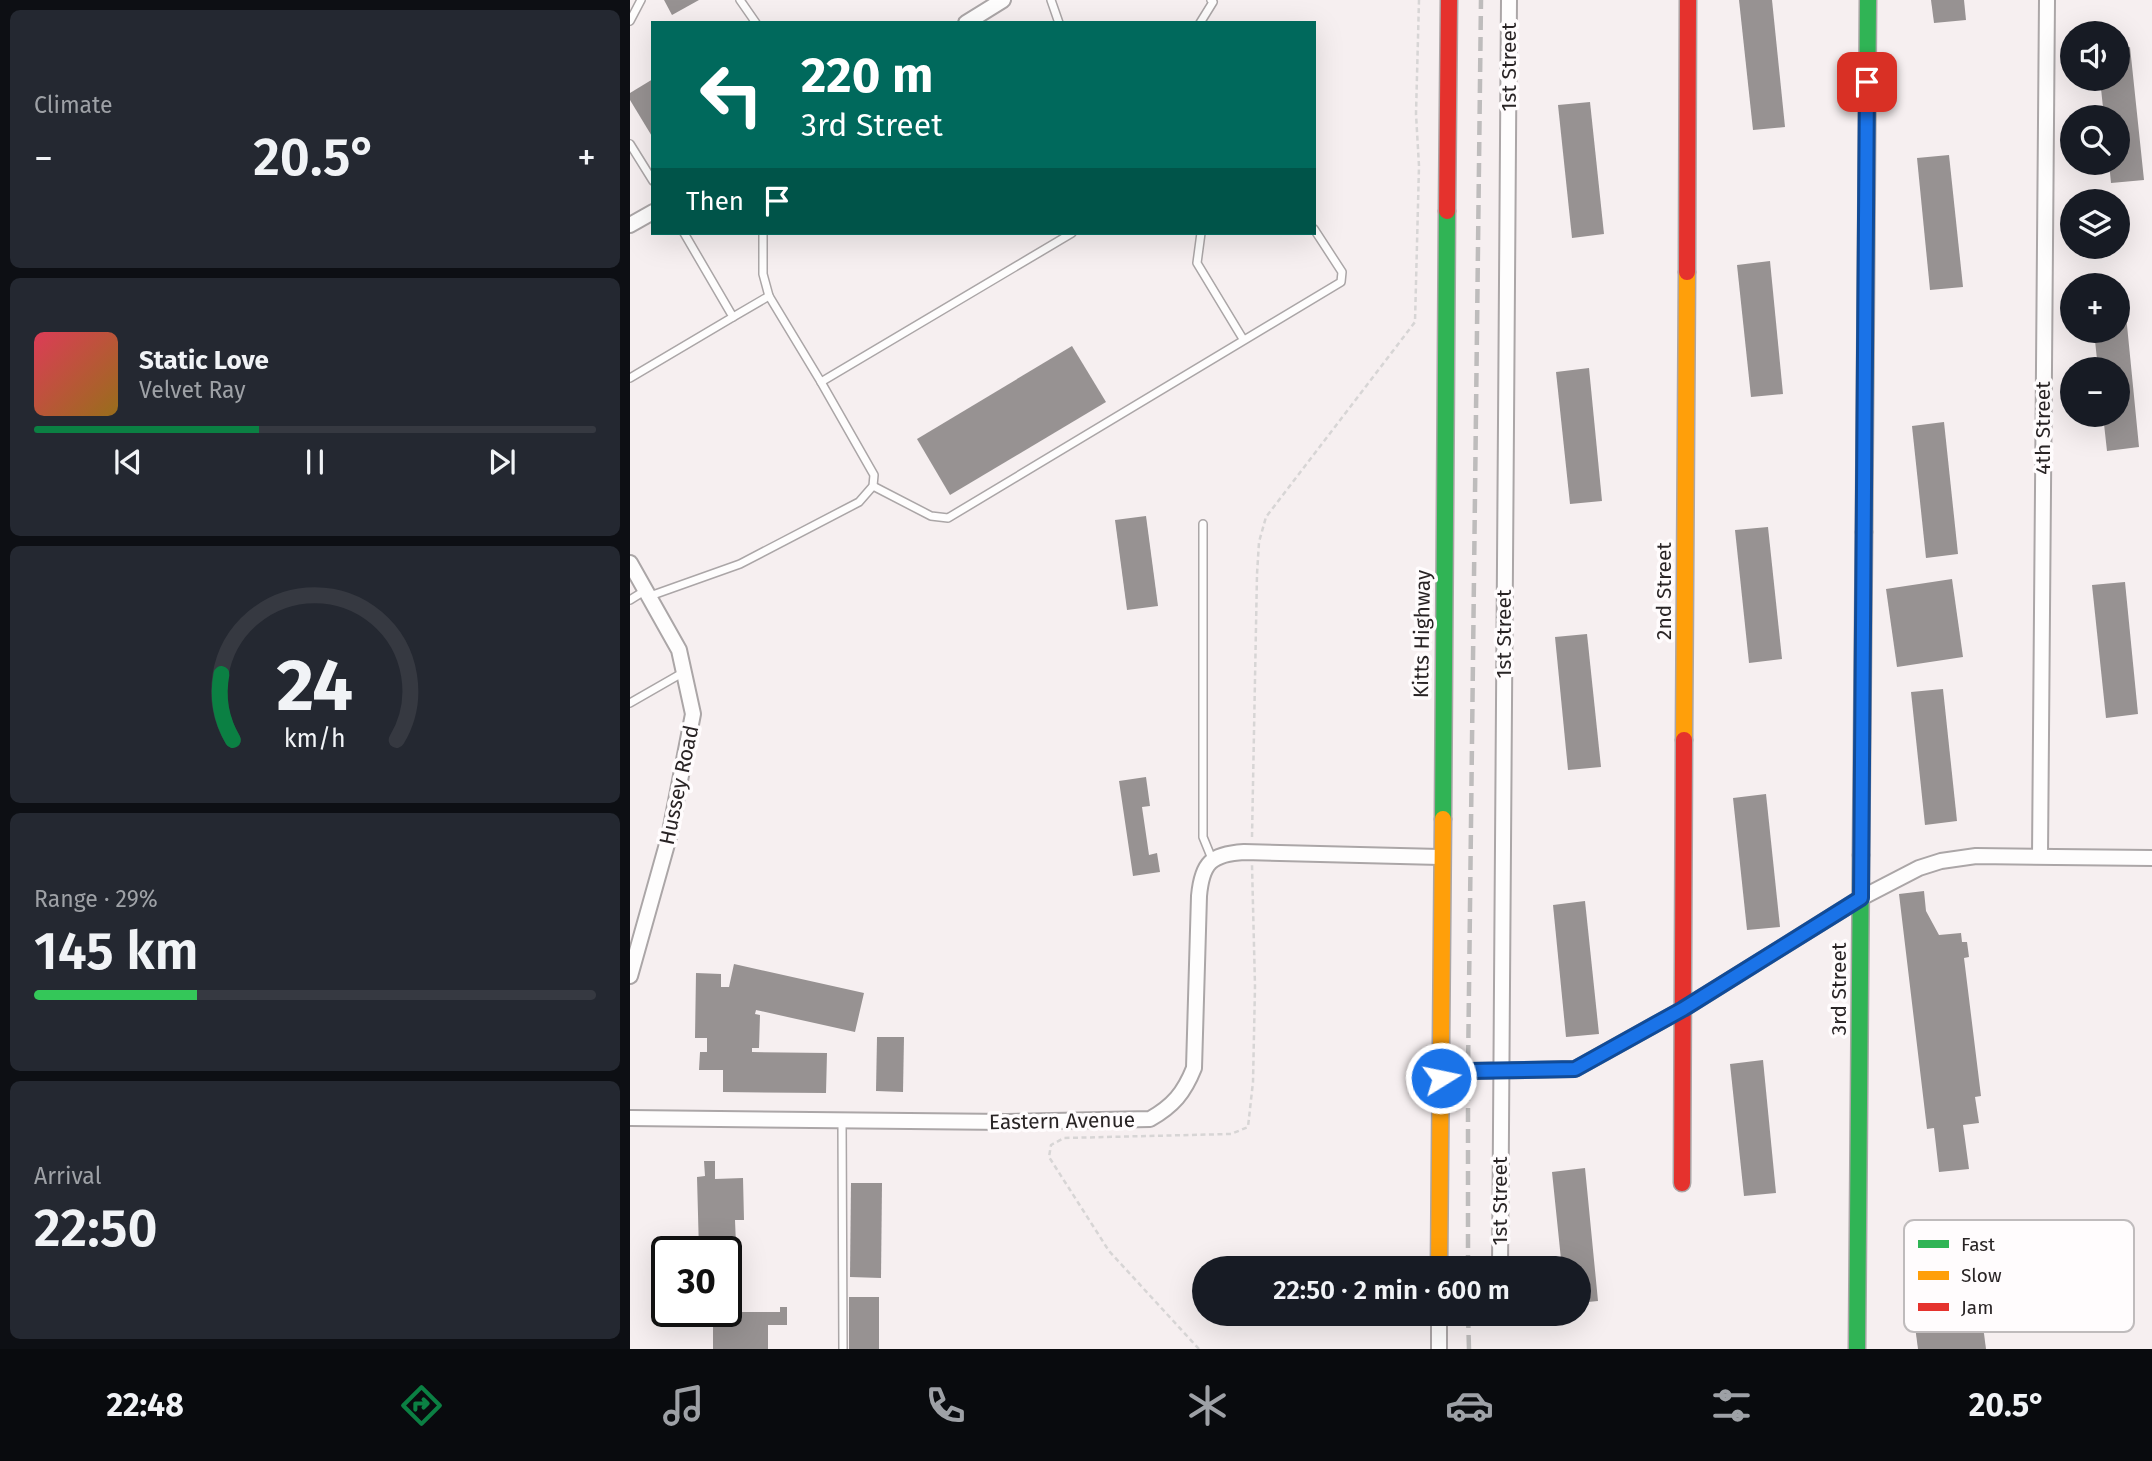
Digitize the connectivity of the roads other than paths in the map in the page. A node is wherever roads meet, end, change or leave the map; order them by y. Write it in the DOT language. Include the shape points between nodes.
graph roads {
  1 [pos="641,0"];
  2 [pos="740,0"];
  3 [pos="1003,0"];
  4 [pos="1051,0"];
  5 [pos="1212,0"];
  6 [pos="1449,0"];
  7 [pos="1509,0"];
  8 [pos="1688,0"];
  9 [pos="1868,0"];
  10 [pos="2047,0"];
  11 [pos="630,21"];
  12 [pos="755,21"];
  13 [pos="969,21"];
  14 [pos="1058,21"];
  15 [pos="1201,21"];
  16 [pos="630,144"];
  17 [pos="651,178"];
  18 [pos="651,213"];
  19 [pos="630,225"];
  20 [pos="1316,232"];
  21 [pos="685,235"];
  22 [pos="763,235"];
  23 [pos="1069,235"];
  24 [pos="1201,235"];
  25 [pos="769,296"];
  26 [pos="733,317"];
  27 [pos="1243,339"];
  28 [pos="630,378"];
  29 [pos="821,382"];
  30 [pos="873,486"];
  31 [pos="1203,524"];
  32 [pos="630,563"];
  33 [pos="648,593"];
  34 [pos="630,600"];
  35 [pos="685,671"];
  36 [pos="630,703"];
  37 [pos="2040,856"];
  38 [pos="1440,857"];
  39 [pos="2152,858"];
  40 [pos="1212,859"];
  41 [pos="1861,898"];
  42 [pos="630,976"];
  43 [pos="1683,1009"];
  44 [pos="1500,1073"];
  45 [pos="1441,1078"];
  46 [pos="630,1118"];
  47 [pos="842,1121"];
  48 [pos="1682,1183"];
  49 [pos="1440,1256"];
  50 [pos="1500,1256"];
  51 [pos="1439,1326"];
  52 [pos="843,1349"];
  53 [pos="1439,1349"];
  54 [pos="1857,1349"];
  1 -- 11 [label="lane"];
  2 -- 12 [label="lane"];
  3 -- 13 [label="street"];
  4 -- 14 [label="lane"];
  5 -- 15 [label="lane"];
  6 -- 38 [label="street, Kitts Highway"];
  7 -- 44 [label="street, 1st Street"];
  8 -- 43 [label="street, 2nd Street"];
  9 -- 41 [label="street, 3rd Street"];
  10 -- 37 [label="street, 4th Street"];
  16 -- 17 [label="lane"];
  18 -- 19 [label="street"];
  20 -- 27 [label="lane" via="1342,272 1341,282"];
  21 -- 26 [label="lane"];
  22 -- 25 [label="lane" via="763,274"];
  23 -- 29 [label="lane"];
  24 -- 27 [label="lane" via="1197,262"];
  25 -- 26 [label="lane"];
  25 -- 29 [label="lane"];
  26 -- 28 [label="lane"];
  27 -- 30 [label="lane" via="948,518 931,516"];
  29 -- 30 [label="lane" via="870,466"];
  30 -- 33 [label="lane" via="859,502 795,538 704,579"];
  31 -- 40 [label="lane" via="1203,837"];
  32 -- 33 [label="street, Hussey Road"];
  33 -- 34 [label="lane"];
  33 -- 35 [label="street, Hussey Road" via="679,650"];
  35 -- 36 [label="lane"];
  35 -- 42 [label="street, Hussey Road" via="694,714 692,733"];
  37 -- 39 [label="street"];
  37 -- 41 [label="street" via="1976,856 1941,862 1919,868"];
  38 -- 40 [label="street" via="1251,852"];
  38 -- 45 [label="street, Kitts Highway"];
  40 -- 47 [label="street, Eastern Avenue" via="1201,873 1199,896 1194,1068 1184,1092 1168,1109 1150,1119 1125,1122"];
  41 -- 43 [label="street"];
  41 -- 54 [label="street, 3rd Street"];
  43 -- 44 [label="street" via="1575,1069"];
  43 -- 48 [label="street, 2nd Street"];
  44 -- 45 [label="street" via="1468,1071"];
  44 -- 50 [label="street, 1st Street"];
  45 -- 49 [label="street, Kitts Highway"];
  46 -- 47 [label="street, Eastern Avenue"];
  47 -- 52 [label="lane"];
  51 -- 53 [label="street"];
}
